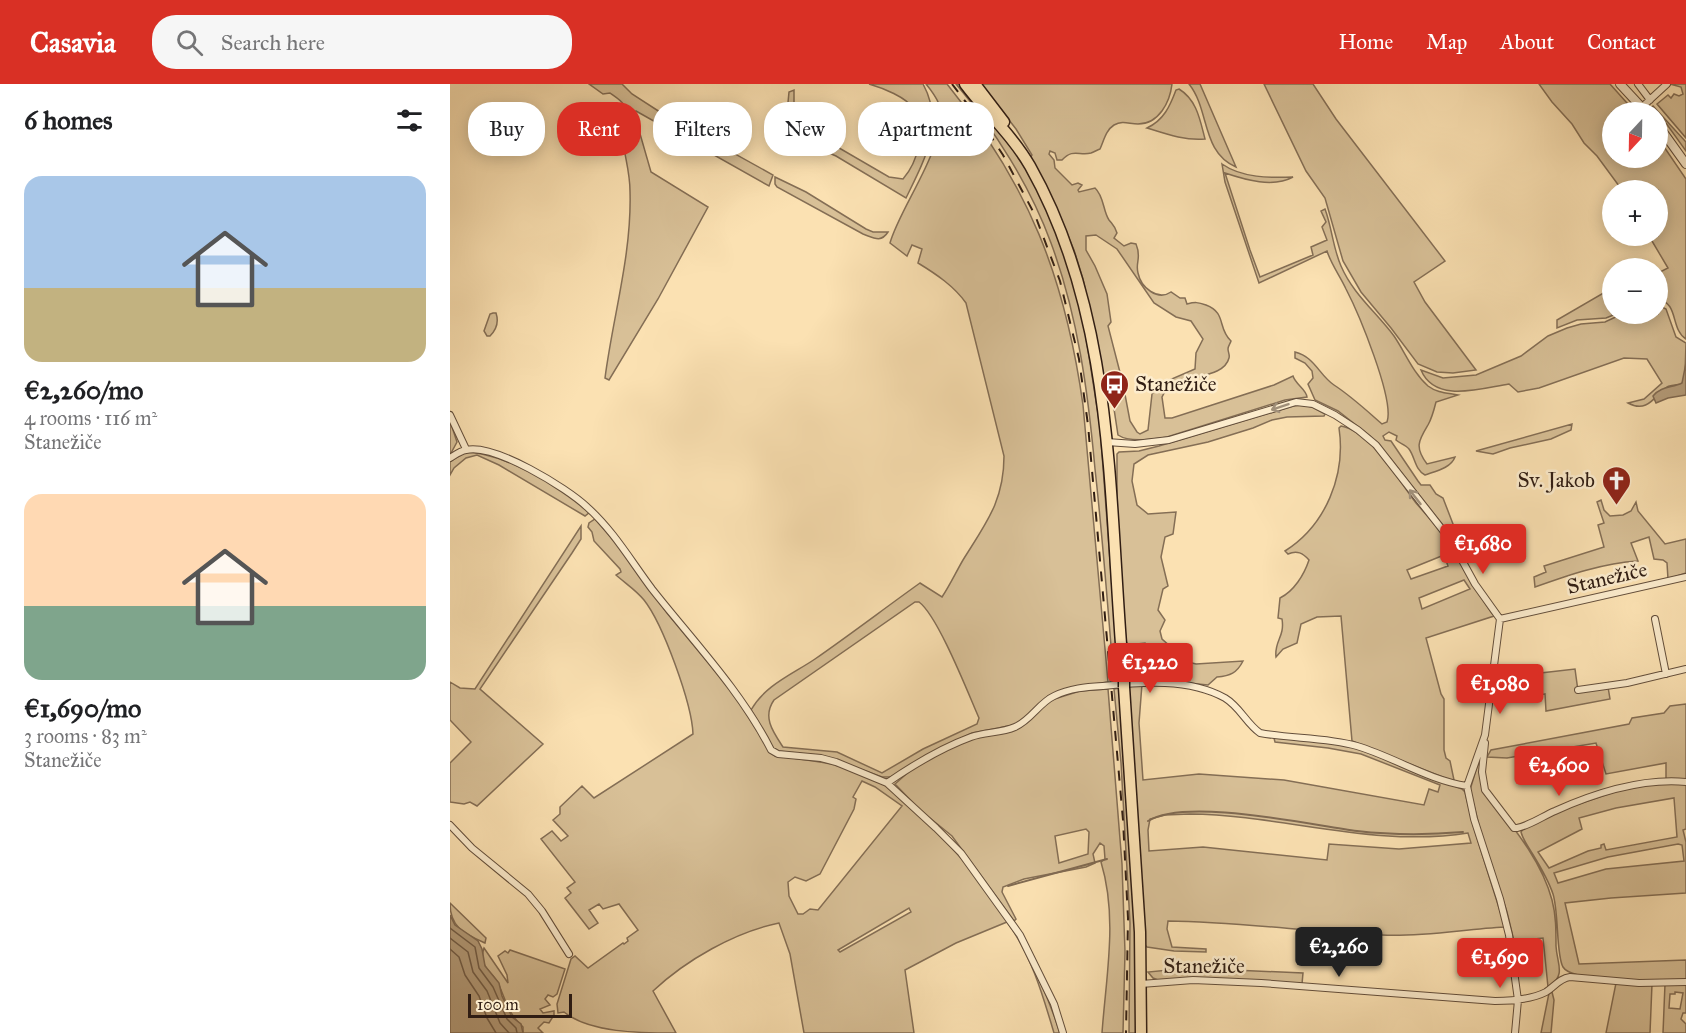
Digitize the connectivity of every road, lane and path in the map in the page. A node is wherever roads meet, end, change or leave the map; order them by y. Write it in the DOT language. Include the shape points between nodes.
graph roads {
  1 [pos="965,84"];
  2 [pos="975,84"];
  3 [pos="1620,84"];
  4 [pos="1638,84"];
  5 [pos="1667,84"];
  6 [pos="1650,100"];
  7 [pos="1637,102"];
  8 [pos="1011,136"];
  9 [pos="1668,139"];
  10 [pos="1686,164"];
  11 [pos="450,415"];
  12 [pos="1107,442"];
  13 [pos="466,449"];
  14 [pos="450,458"];
  15 [pos="1686,577"];
  16 [pos="1500,619"];
  17 [pos="1655,619"];
  18 [pos="1686,669"];
  19 [pos="1666,674"];
  20 [pos="1578,690"];
  21 [pos="1485,735"];
  22 [pos="1686,782"];
  23 [pos="887,783"];
  24 [pos="1467,786"];
  25 [pos="450,825"];
  26 [pos="569,954"];
  27 [pos="1686,982"];
  28 [pos="1141,984"];
  29 [pos="1518,1000"];
  30 [pos="1063,1033"];
  31 [pos="1141,1033"];
  32 [pos="1515,1033"];
  1 -- 8 [label="main road"];
  2 -- 8 [label="main road"];
  3 -- 7 [label="street"];
  4 -- 6 [label="street"];
  5 -- 6 [label="street"];
  8 -- 12 [label="main road" via="1045,195 1075,269"];
  9 -- 10 [label="street"];
  11 -- 13 [label="street"];
  16 -- 12 [label="street, one-way" via="1452,542 1376,446 1358,430 1313,404 1296,402 1169,440"];
  12 -- 28 [label="main road"];
  13 -- 14 [label="street"];
  13 -- 23 [label="street" via="486,452 533,471 590,508 727,682 771,750 836,762"];
  15 -- 16 [label="street, Stanežiče"];
  16 -- 21 [label="street"];
  17 -- 19 [label="street"];
  18 -- 19 [label="street"];
  19 -- 20 [label="street"];
  21 -- 22 [label="street" via="1482,782 1514,828 1611,791 1659,781"];
  21 -- 24 [label="street"];
  23 -- 24 [label="street" via="948,747 1017,726 1053,696 1079,688 1148,682 1181,685 1223,697 1260,733 1339,741 1376,752 1448,783"];
  23 -- 30 [label="street" via="961,853 1011,921 1047,988"];
  24 -- 29 [label="street" via="1509,935"];
  25 -- 26 [label="street" via="528,894"];
  27 -- 29 [label="street" via="1564,978 1548,991"];
  28 -- 29 [label="street, Stanežiče" via="1238,981 1483,1001"];
  28 -- 31 [label="main road"];
  29 -- 32 [label="street"];
}
